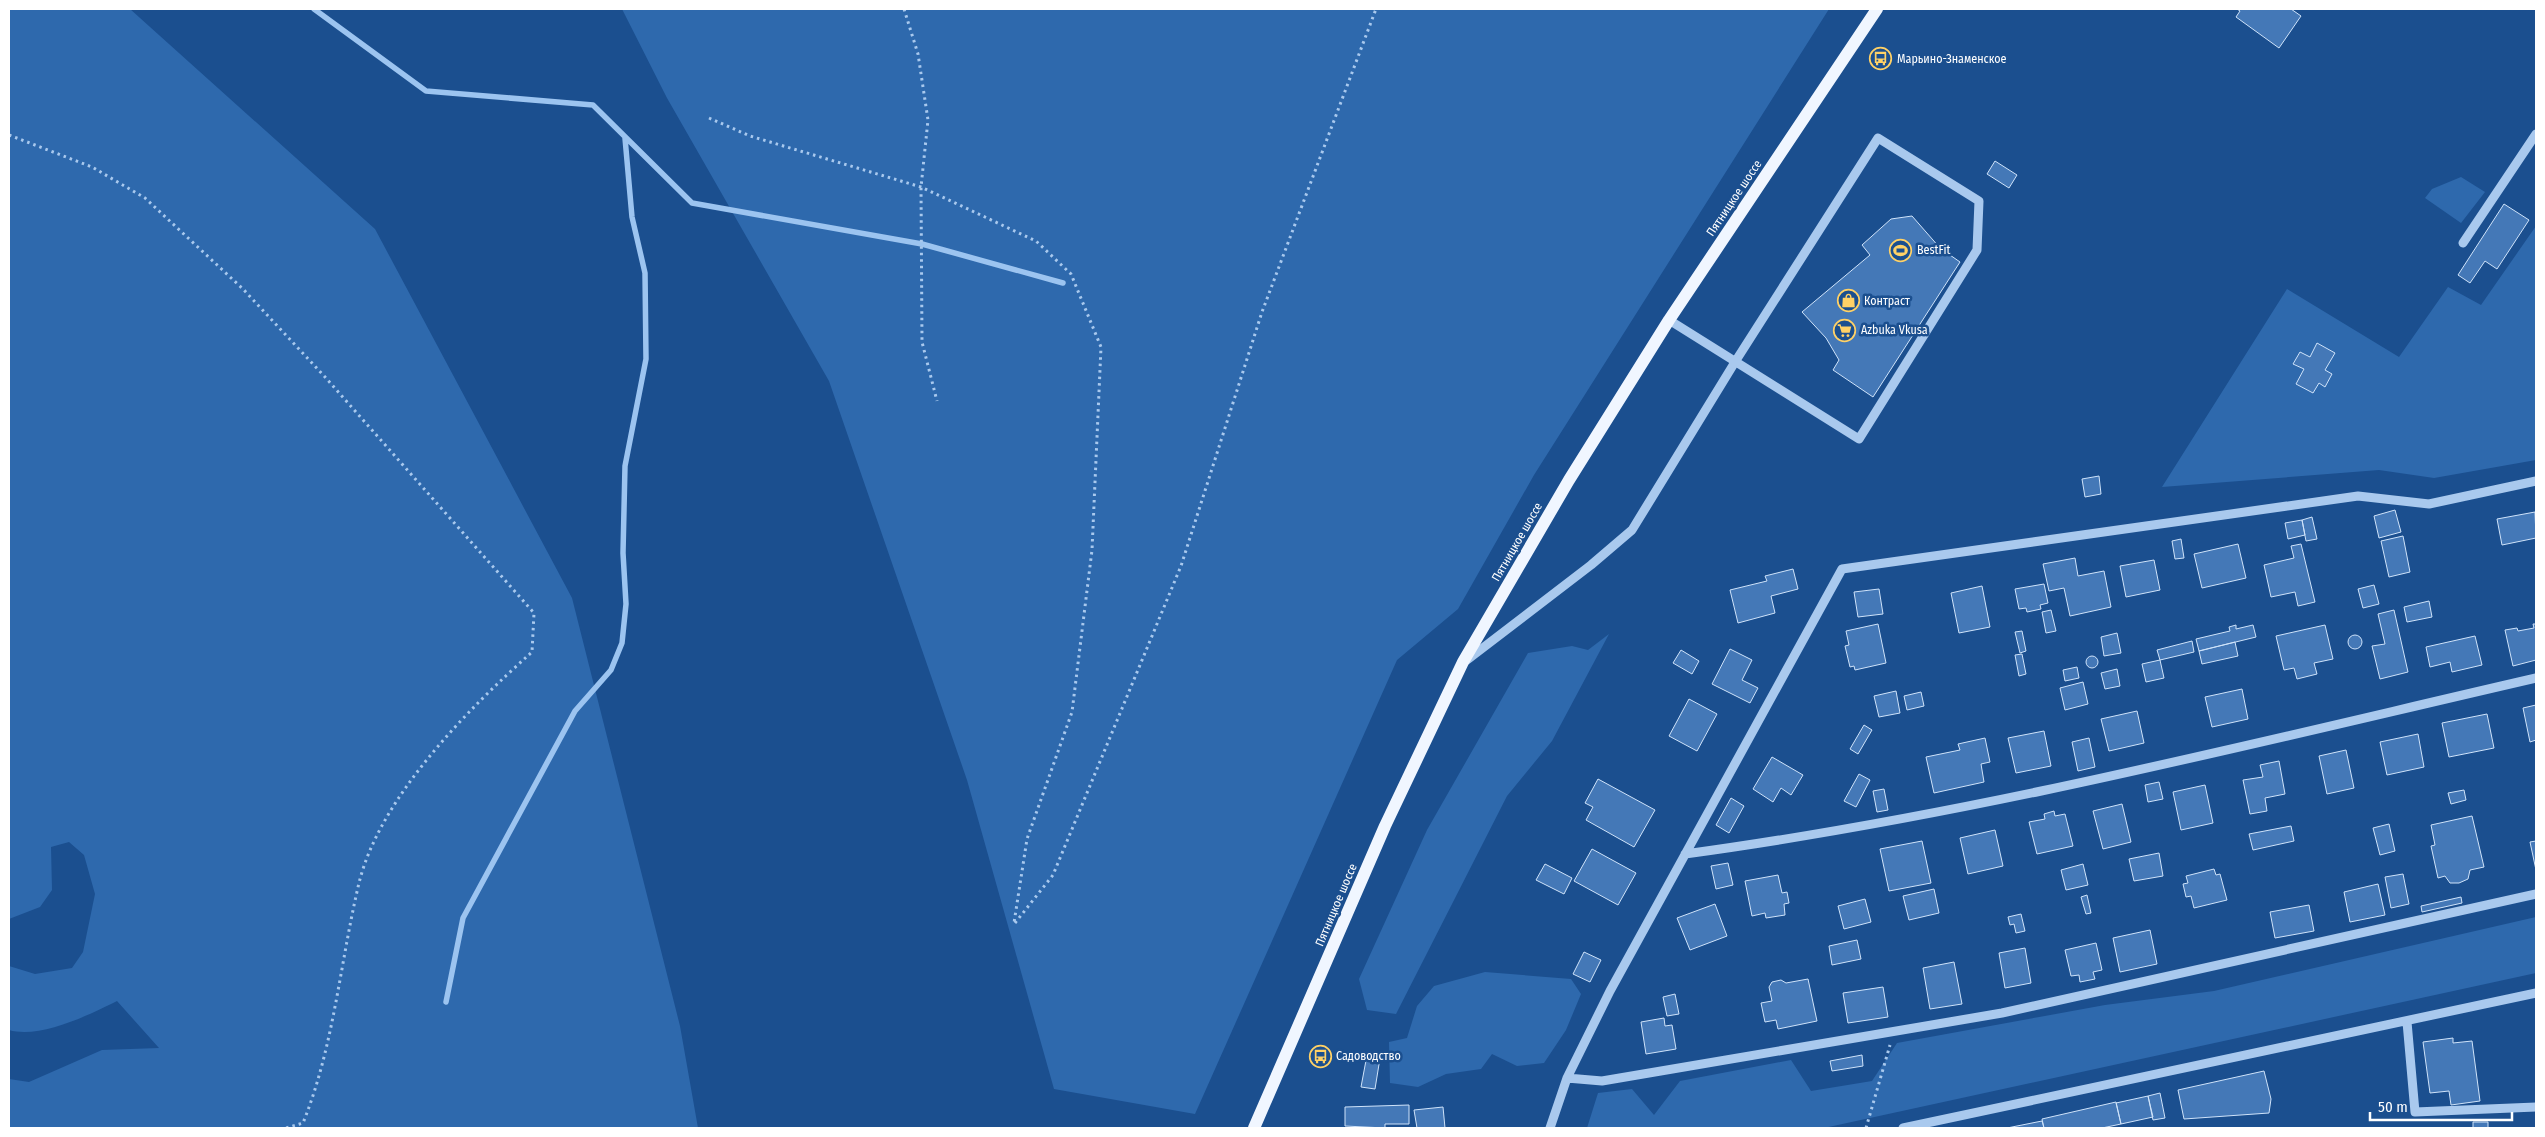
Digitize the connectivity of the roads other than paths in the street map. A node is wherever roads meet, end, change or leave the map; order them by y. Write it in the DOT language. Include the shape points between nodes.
graph roads {
  1 [pos="1877,9"];
  2 [pos="2536,134"];
  3 [pos="2462,243"];
  4 [pos="1669,320"];
  5 [pos="1735,362"];
  6 [pos="2536,481"];
  7 [pos="1464,662"];
  8 [pos="2536,678"];
  9 [pos="1685,854"];
  10 [pos="2536,894"];
  11 [pos="2536,994"];
  12 [pos="2407,1022"];
  13 [pos="1567,1078"];
  14 [pos="2536,1107"];
  15 [pos="1254,1128"];
  16 [pos="1550,1128"];
  17 [pos="1903,1128"];
  1 -- 4 [label="main road, Пятницкое шоссе"];
  2 -- 3 [label="street"];
  4 -- 5 [label="street"];
  4 -- 7 [label="main road, Пятницкое шоссе" via="1568,480"];
  5 -- 5 [label="street" via="1859,439 1977,250 1979,201 1878,138"];
  5 -- 7 [label="street" via="1632,530"];
  6 -- 9 [label="street" via="2429,504 2358,496 1842,569"];
  7 -- 15 [label="main road, Пятницкое шоссе" via="1385,826"];
  8 -- 9 [label="street" via="1904,820"];
  9 -- 13 [label="street" via="1610,991"];
  10 -- 13 [label="street" via="2002,1013 1893,1034 1602,1081"];
  11 -- 12 [label="street"];
  12 -- 14 [label="street" via="2415,1112"];
  12 -- 17 [label="street"];
  13 -- 16 [label="street"];
}
